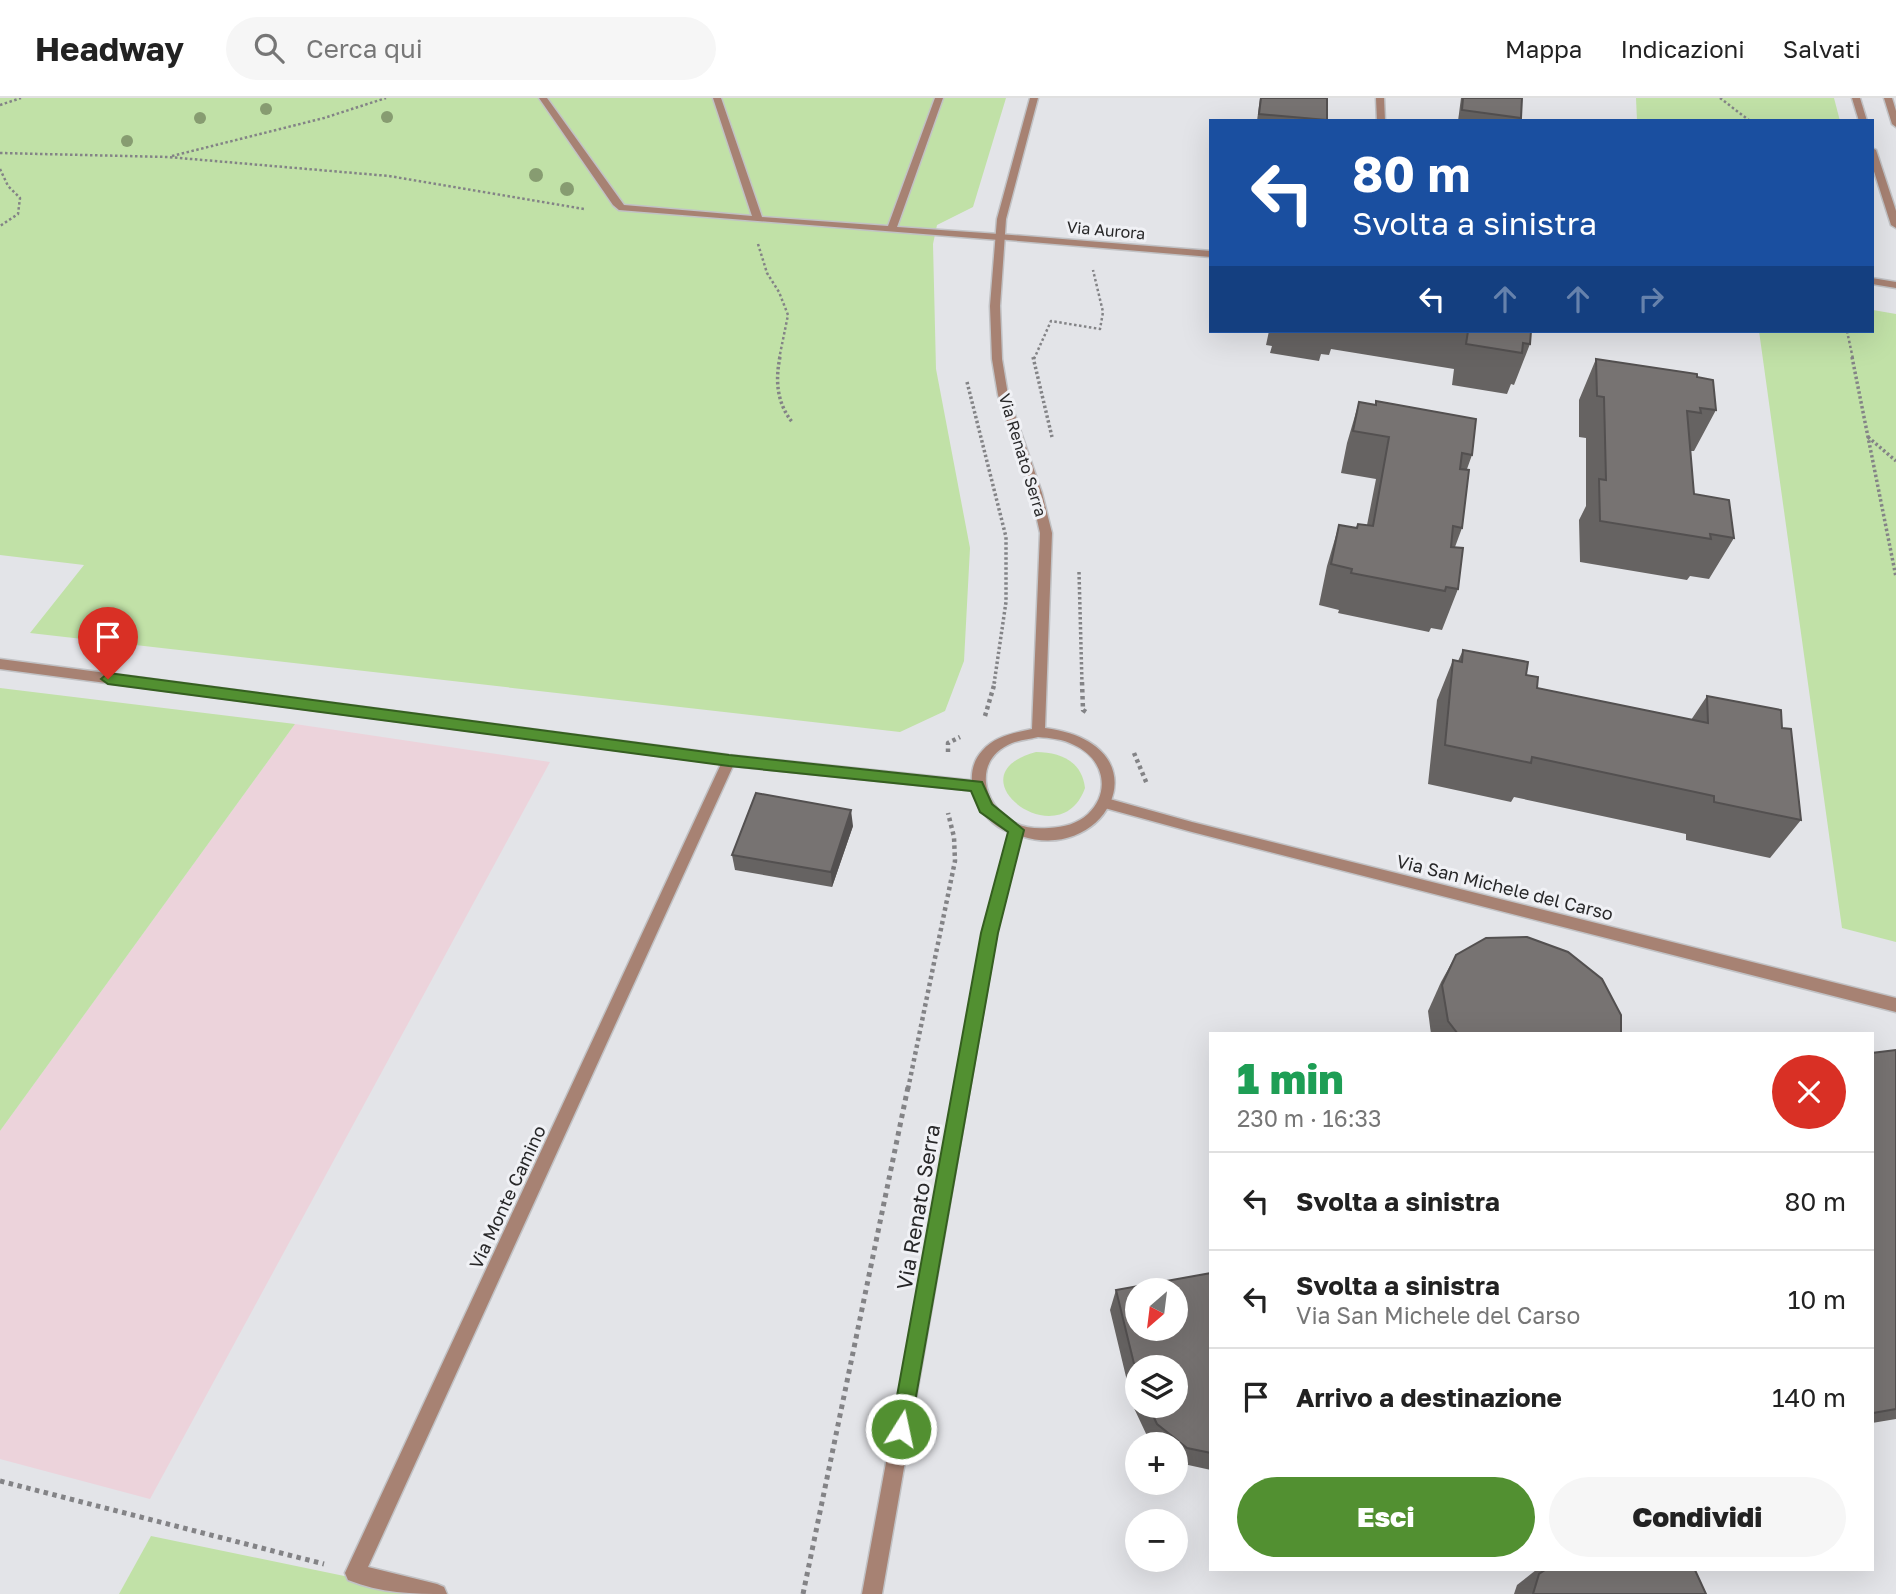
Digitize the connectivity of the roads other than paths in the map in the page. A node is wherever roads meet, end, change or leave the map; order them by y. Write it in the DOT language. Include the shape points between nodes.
graph roads {
  1 [pos="543,98"];
  2 [pos="717,98"];
  3 [pos="939,98"];
  4 [pos="1034,98"];
  5 [pos="1380,98"];
  6 [pos="1856,98"];
  7 [pos="1888,98"];
  8 [pos="1381,119"];
  9 [pos="1862,119"];
  10 [pos="1896,124"];
  11 [pos="1874,156"];
  12 [pos="758,219"];
  13 [pos="1896,225"];
  14 [pos="892,229"];
  15 [pos="999,237"];
  16 [pos="1209,254"];
  17 [pos="1874,281"];
  18 [pos="1896,285"];
  19 [pos="0,664"];
  20 [pos="1038,732"];
  21 [pos="729,761"];
  22 [pos="977,786"];
  23 [pos="1106,803"];
  24 [pos="1016,830"];
  25 [pos="1896,1005"];
  26 [pos="437,1594"];
  27 [pos="872,1594"];
  1 -- 12 [label="street, Via Aurora" via="622,208"];
  2 -- 12 [label="street"];
  3 -- 14 [label="street"];
  4 -- 15 [label="street, Via Renato Serra"];
  5 -- 8 [label="street"];
  6 -- 9 [label="street"];
  7 -- 10 [label="street"];
  11 -- 13 [label="street"];
  12 -- 14 [label="street, Via Aurora"];
  14 -- 15 [label="street, Via Aurora"];
  15 -- 16 [label="street, Via Aurora"];
  15 -- 20 [label="street, Via Renato Serra" via="999,376 1046,533"];
  17 -- 18 [label="street"];
  19 -- 21 [label="street"];
  20 -- 22 [label="street" via="995,746 980,765"];
  20 -- 23 [label="street" via="1078,741 1096,754 1110,786"];
  21 -- 22 [label="street"];
  21 -- 26 [label="street, Via Monte Camino" via="355,1573"];
  22 -- 24 [label="street" via="986,807"];
  23 -- 24 [label="street" via="1074,830 1045,835"];
  23 -- 25 [label="street, Via San Michele del Carso"];
  24 -- 27 [label="street, Via Renato Serra" via="990,933"];
}
